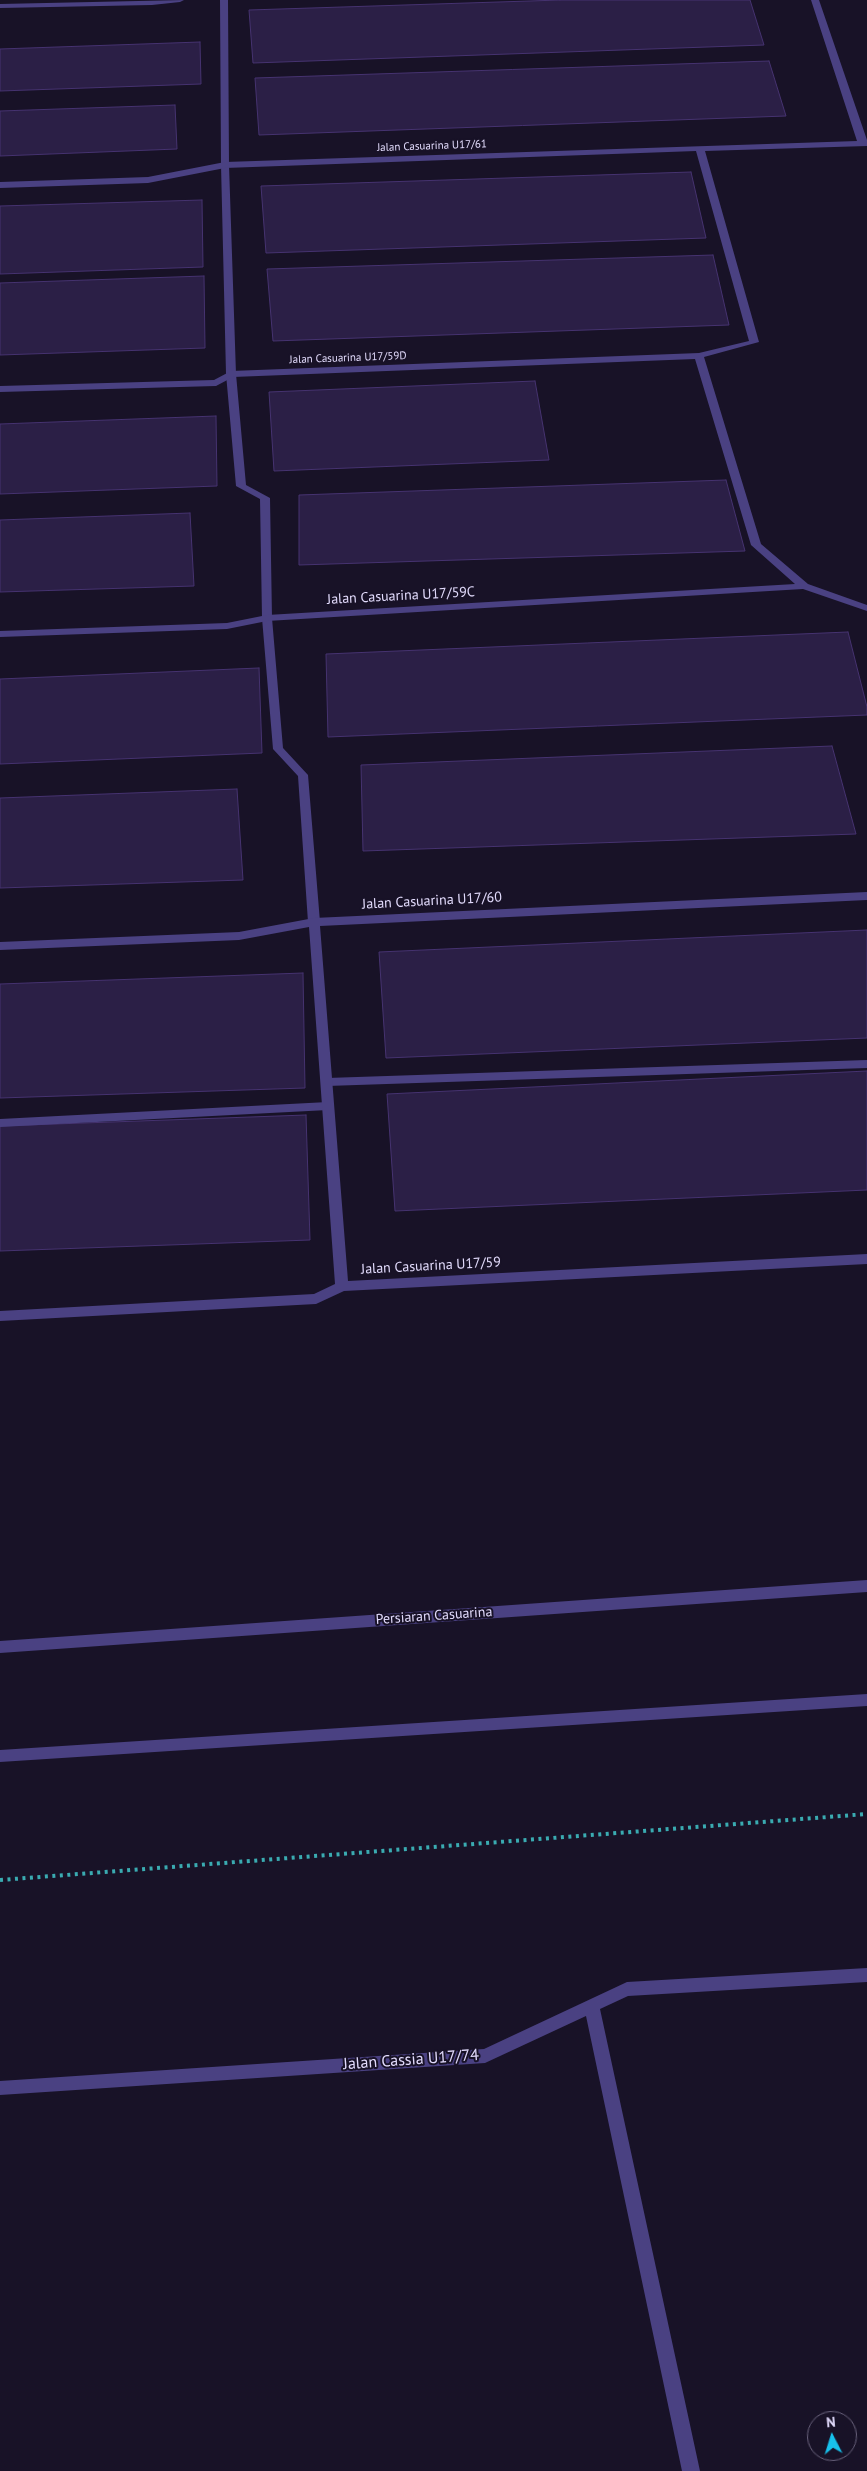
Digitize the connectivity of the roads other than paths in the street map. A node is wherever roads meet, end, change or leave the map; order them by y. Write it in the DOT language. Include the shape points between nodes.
graph roads {
  1 [pos="180,0"];
  2 [pos="224,0"];
  3 [pos="815,0"];
  4 [pos="0,6"];
  5 [pos="865,143"];
  6 [pos="700,149"];
  7 [pos="225,165"];
  8 [pos="0,185"];
  9 [pos="699,356"];
  10 [pos="231,374"];
  11 [pos="0,389"];
  12 [pos="804,586"];
  13 [pos="867,608"];
  14 [pos="267,618"];
  15 [pos="0,634"];
  16 [pos="867,896"];
  17 [pos="314,922"];
  18 [pos="0,946"];
  19 [pos="867,1064"];
  20 [pos="327,1082"];
  21 [pos="328,1106"];
  22 [pos="0,1123"];
  23 [pos="867,1259"];
  24 [pos="342,1286"];
  25 [pos="0,1316"];
  26 [pos="867,1586"];
  27 [pos="0,1647"];
  28 [pos="867,1700"];
  29 [pos="0,1756"];
  30 [pos="867,1975"];
  31 [pos="592,2006"];
  32 [pos="0,2088"];
  33 [pos="691,2471"];
  1 -- 4 [label="street"];
  2 -- 7 [label="street"];
  3 -- 5 [label="street"];
  5 -- 6 [label="street, Jalan Casuarina U17/61"];
  6 -- 7 [label="street, Jalan Casuarina U17/61"];
  6 -- 9 [label="street, Jalan Casuarina U17/59D" via="754,342"];
  7 -- 8 [label="street, Jalan Casuarina U17/61" via="148,180"];
  7 -- 10 [label="street"];
  9 -- 10 [label="street, Jalan Casuarina U17/59D"];
  9 -- 12 [label="street" via="756,545"];
  10 -- 11 [label="street, Jalan Casuarina U17/59D" via="216,384"];
  10 -- 14 [label="street" via="241,486 265,498"];
  12 -- 13 [label="street"];
  12 -- 14 [label="street, Jalan Casuarina U17/59C"];
  14 -- 15 [label="street, Jalan Casuarina U17/59C" via="227,626"];
  14 -- 17 [label="street" via="278,749 303,775"];
  16 -- 17 [label="street, Jalan Casuarina U17/60"];
  17 -- 18 [label="street, Jalan Casuarina U17/60" via="239,936"];
  17 -- 20 [label="street"];
  19 -- 20 [label="street"];
  20 -- 21 [label="street"];
  21 -- 22 [label="street"];
  21 -- 24 [label="street"];
  23 -- 24 [label="street, Jalan Casuarina U17/59"];
  24 -- 25 [label="street, Jalan Casuarina U17/59" via="316,1299"];
  26 -- 27 [label="street, Persiaran Casuarina"];
  28 -- 29 [label="street"];
  30 -- 31 [label="street, Jalan Cassia U17/74" via="627,1989"];
  31 -- 32 [label="street, Jalan Cassia U17/74" via="485,2056"];
  31 -- 33 [label="street"];
}
